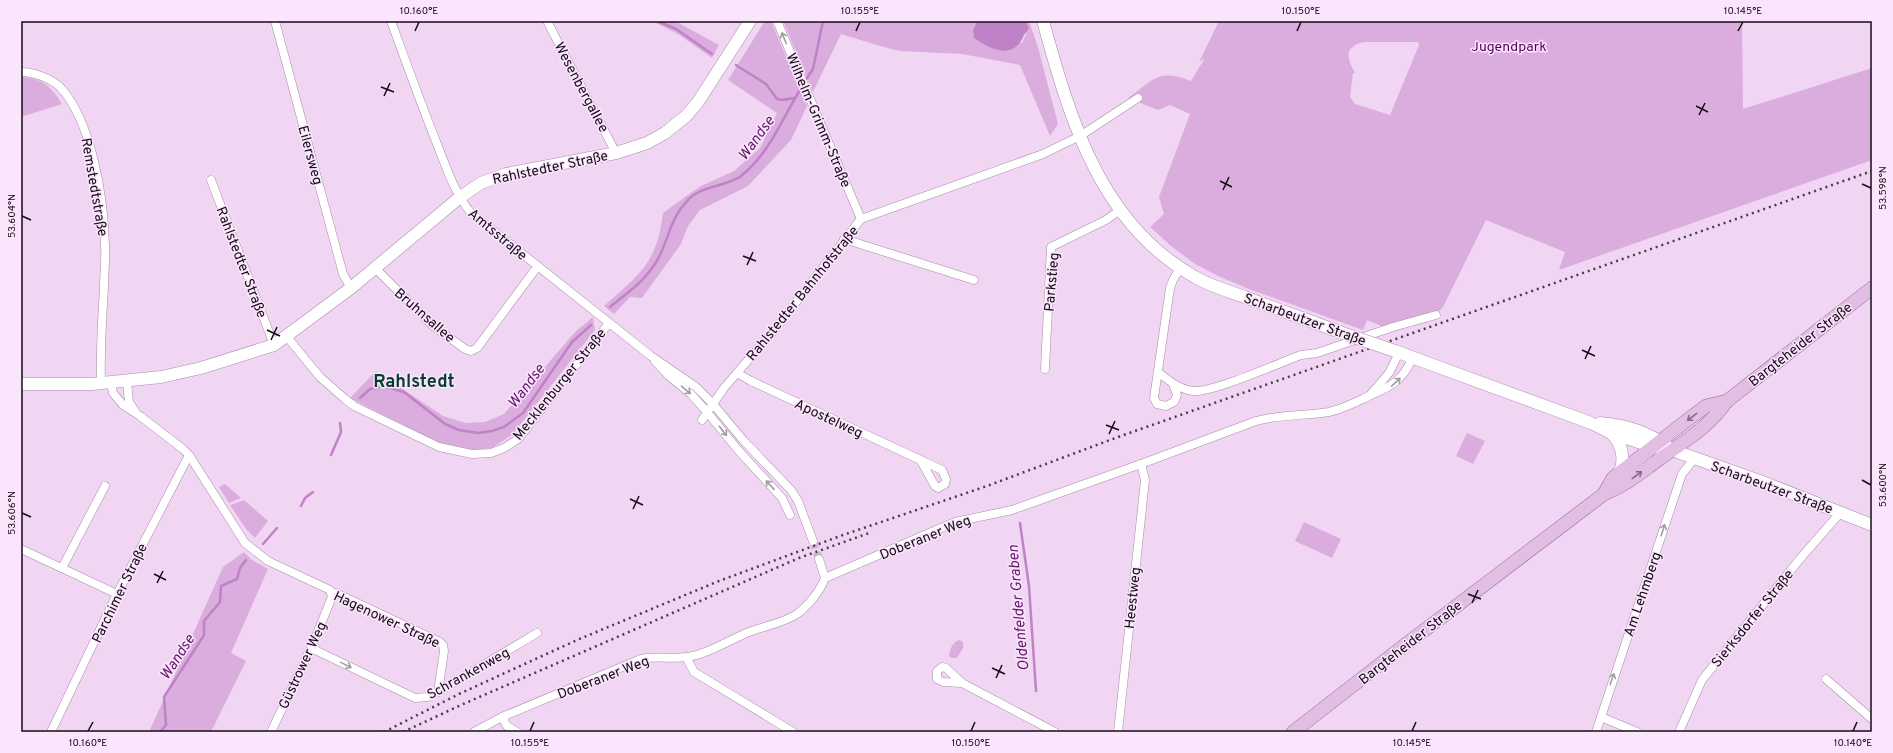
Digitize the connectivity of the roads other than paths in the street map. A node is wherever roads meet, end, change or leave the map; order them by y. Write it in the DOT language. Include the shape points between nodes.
graph roads {
  1 [pos="275,21"];
  2 [pos="391,21"];
  3 [pos="547,21"];
  4 [pos="750,21"];
  5 [pos="777,21"];
  6 [pos="1043,21"];
  7 [pos="21,72"];
  8 [pos="1138,98"];
  9 [pos="1080,136"];
  10 [pos="616,152"];
  11 [pos="211,180"];
  12 [pos="459,198"];
  13 [pos="1120,210"];
  14 [pos="861,218"];
  15 [pos="844,239"];
  16 [pos="538,267"];
  17 [pos="375,268"];
  18 [pos="1180,268"];
  19 [pos="974,280"];
  20 [pos="351,288"];
  21 [pos="1872,288"];
  22 [pos="1436,315"];
  23 [pos="609,323"];
  24 [pos="286,337"];
  25 [pos="274,345"];
  26 [pos="1397,352"];
  27 [pos="650,356"];
  28 [pos="1413,357"];
  29 [pos="1045,370"];
  30 [pos="1158,372"];
  31 [pos="737,373"];
  32 [pos="127,382"];
  33 [pos="21,384"];
  34 [pos="106,384"];
  35 [pos="1173,384"];
  36 [pos="1370,396"];
  37 [pos="1727,401"];
  38 [pos="713,404"];
  39 [pos="135,412"];
  40 [pos="707,412"];
  41 [pos="702,420"];
  42 [pos="1592,422"];
  43 [pos="1609,432"];
  44 [pos="1656,444"];
  45 [pos="1672,450"];
  46 [pos="747,451"];
  47 [pos="189,456"];
  48 [pos="1694,459"];
  49 [pos="921,461"];
  50 [pos="1141,464"];
  51 [pos="1619,473"];
  52 [pos="105,486"];
  53 [pos="1604,494"];
  54 [pos="1840,513"];
  55 [pos="790,515"];
  56 [pos="1872,525"];
  57 [pos="813,541"];
  58 [pos="21,549"];
  59 [pos="819,559"];
  60 [pos="62,568"];
  61 [pos="826,578"];
  62 [pos="117,594"];
  63 [pos="332,597"];
  64 [pos="537,633"];
  65 [pos="311,648"];
  66 [pos="686,657"];
  67 [pos="1826,679"];
  68 [pos="962,683"];
  69 [pos="438,692"];
  70 [pos="502,717"];
  71 [pos="1601,717"];
  72 [pos="1872,719"];
  73 [pos="52,732"];
  74 [pos="271,732"];
  75 [pos="474,732"];
  76 [pos="517,732"];
  77 [pos="793,732"];
  78 [pos="1055,732"];
  79 [pos="1118,732"];
  80 [pos="1293,732"];
  81 [pos="1596,732"];
  82 [pos="1637,732"];
  83 [pos="1679,732"];
  1 -- 20 [label="street, Eilersweg" via="343,274"];
  2 -- 12 [label="street, Amtsstraße" via="416,92"];
  3 -- 10 [label="street, Wesenbergallee"];
  4 -- 10 [label="main road, Rahlstedter Straße" via="704,93 686,116 652,140"];
  14 -- 5 [label="street, Wilhelm-Grimm-Straße, one-way"];
  6 -- 9 [label="main road" via="1065,97"];
  7 -- 34 [label="street, Remstedtstraße" via="49,79 60,88 84,127 90,148 105,240"];
  8 -- 9 [label="street, Rahlstedter Bahnhofstraße"];
  9 -- 13 [label="main road, Scharbeutzer Straße" via="1100,179"];
  9 -- 14 [label="street, Rahlstedter Bahnhofstraße" via="1019,164"];
  10 -- 12 [label="main road, Rahlstedter Straße" via="499,176 481,183"];
  11 -- 25 [label="street, Rahlstedter Straße"];
  12 -- 16 [label="street, Amtsstraße" via="478,220"];
  12 -- 17 [label="main road, Rahlstedter Straße"];
  13 -- 18 [label="main road, Scharbeutzer Straße" via="1155,249"];
  13 -- 29 [label="street, Parkstieg" via="1106,220 1051,247"];
  14 -- 15 [label="street, Rahlstedter Bahnhofstraße"];
  15 -- 19 [label="street"];
  15 -- 31 [label="street, Rahlstedter Bahnhofstraße" via="775,329"];
  16 -- 17 [label="street, Bruhnsallee" via="477,348 471,351 432,325"];
  16 -- 23 [label="street, Amtsstraße"];
  17 -- 20 [label="main road, Rahlstedter Straße"];
  18 -- 26 [label="main road, Scharbeutzer Straße, bridge" via="1209,284"];
  18 -- 30 [label="street" via="1170,288"];
  20 -- 24 [label="main road, Rahlstedter Straße"];
  21 -- 37 [label="main road, Bargteheider Straße"];
  22 -- 35 [label="street" via="1301,355 1204,391"];
  23 -- 24 [label="street, Mecklenburger Straße" via="518,439 491,453 472,454 439,447 354,406 320,378"];
  23 -- 27 [label="street, Amtsstraße"];
  24 -- 25 [label="main road, Rahlstedter Straße"];
  25 -- 32 [label="main road, Rahlstedter Straße" via="201,368"];
  26 -- 28 [label="main road, Scharbeutzer Straße"];
  26 -- 36 [label="street, Doberaner Weg" via="1389,373"];
  27 -- 38 [label="street, Amtsstraße" via="685,378"];
  27 -- 40 [label="street, Amtsstraße, one-way"];
  36 -- 28 [label="street, Doberaner Weg, one-way" via="1384,391 1396,382"];
  28 -- 42 [label="main road, Scharbeutzer Straße"];
  30 -- 35 [label="street"];
  30 -- 35 [label="street" via="1154,398 1157,404 1166,406 1175,400 1176,391"];
  31 -- 38 [label="street, Rahlstedter Bahnhofstraße"];
  31 -- 49 [label="street, Apostelweg" via="751,382"];
  32 -- 34 [label="main road, Rahlstedter Straße"];
  32 -- 39 [label="street" via="129,402"];
  33 -- 34 [label="main road, Rahlstedter Straße"];
  34 -- 39 [label="street, Hagenower Straße" via="122,405"];
  36 -- 50 [label="street, Doberaner Weg" via="1328,412 1275,416 1256,421"];
  37 -- 44 [label="main road, Bargteheider Straße, one-way" via="1706,406"];
  37 -- 45 [label="main road, Bargteheider Straße" via="1716,417"];
  38 -- 40 [label="street, Rahlstedter Bahnhofstraße"];
  38 -- 46 [label="street, Amtsstraße"];
  39 -- 47 [label="street, Hagenower Straße" via="183,448"];
  40 -- 41 [label="street, Rahlstedter Bahnhofstraße"];
  40 -- 46 [label="street, Amtsstraße, one-way" via="738,450"];
  42 -- 43 [label="main road, Scharbeutzer Straße"];
  42 -- 44 [label="main road, Scharbeutzer Straße" via="1640,431 1647,434"];
  43 -- 44 [label="main road, Scharbeutzer Straße"];
  43 -- 51 [label="main road" via="1618,441 1622,451 1623,464"];
  44 -- 45 [label="main road, Scharbeutzer Straße"];
  44 -- 51 [label="main road, Bargteheider Straße"];
  45 -- 48 [label="main road, Scharbeutzer Straße"];
  53 -- 45 [label="main road, Bargteheider Straße, one-way" via="1620,488"];
  55 -- 46 [label="street, one-way" via="782,498"];
  46 -- 57 [label="street, Amtsstraße" via="768,466 795,495"];
  47 -- 62 [label="street, Parchimer Straße"];
  47 -- 63 [label="street, Hagenower Straße" via="251,549 330,590"];
  48 -- 54 [label="main road, Scharbeutzer Straße" via="1803,497"];
  71 -- 48 [label="street, Am Lehmberg, one-way" via="1682,474"];
  50 -- 61 [label="street, Doberaner Weg" via="1012,510 956,522"];
  50 -- 79 [label="street, Heestweg" via="1145,480"];
  51 -- 53 [label="main road, Bargteheider Straße"];
  52 -- 60 [label="street"];
  53 -- 80 [label="main road, Bargteheider Straße"];
  54 -- 56 [label="main road, Scharbeutzer Straße"];
  54 -- 83 [label="street, Sierksdorfer Straße" via="1793,566 1702,680"];
  58 -- 60 [label="street"];
  59 -- 61 [label="street"];
  60 -- 62 [label="street"];
  61 -- 66 [label="street, Doberaner Weg" via="808,604 794,616"];
  62 -- 73 [label="street, Parchimer Straße"];
  63 -- 65 [label="street, Güstrower Weg"];
  63 -- 69 [label="street, Hagenower Straße" via="336,592 440,642 444,651"];
  64 -- 69 [label="street, Schrankenweg"];
  65 -- 69 [label="street, Schrankenweg, one-way" via="415,698 426,698"];
  65 -- 74 [label="street, Güstrower Weg"];
  66 -- 70 [label="street, Doberaner Weg" via="657,656 641,659"];
  66 -- 77 [label="street" via="694,672"];
  67 -- 72 [label="street"];
  68 -- 78 [label="street"];
  70 -- 75 [label="street, Doberaner Weg"];
  70 -- 76 [label="street" via="507,726"];
  71 -- 81 [label="street, Am Lehmberg"];
  71 -- 82 [label="street"];
}
